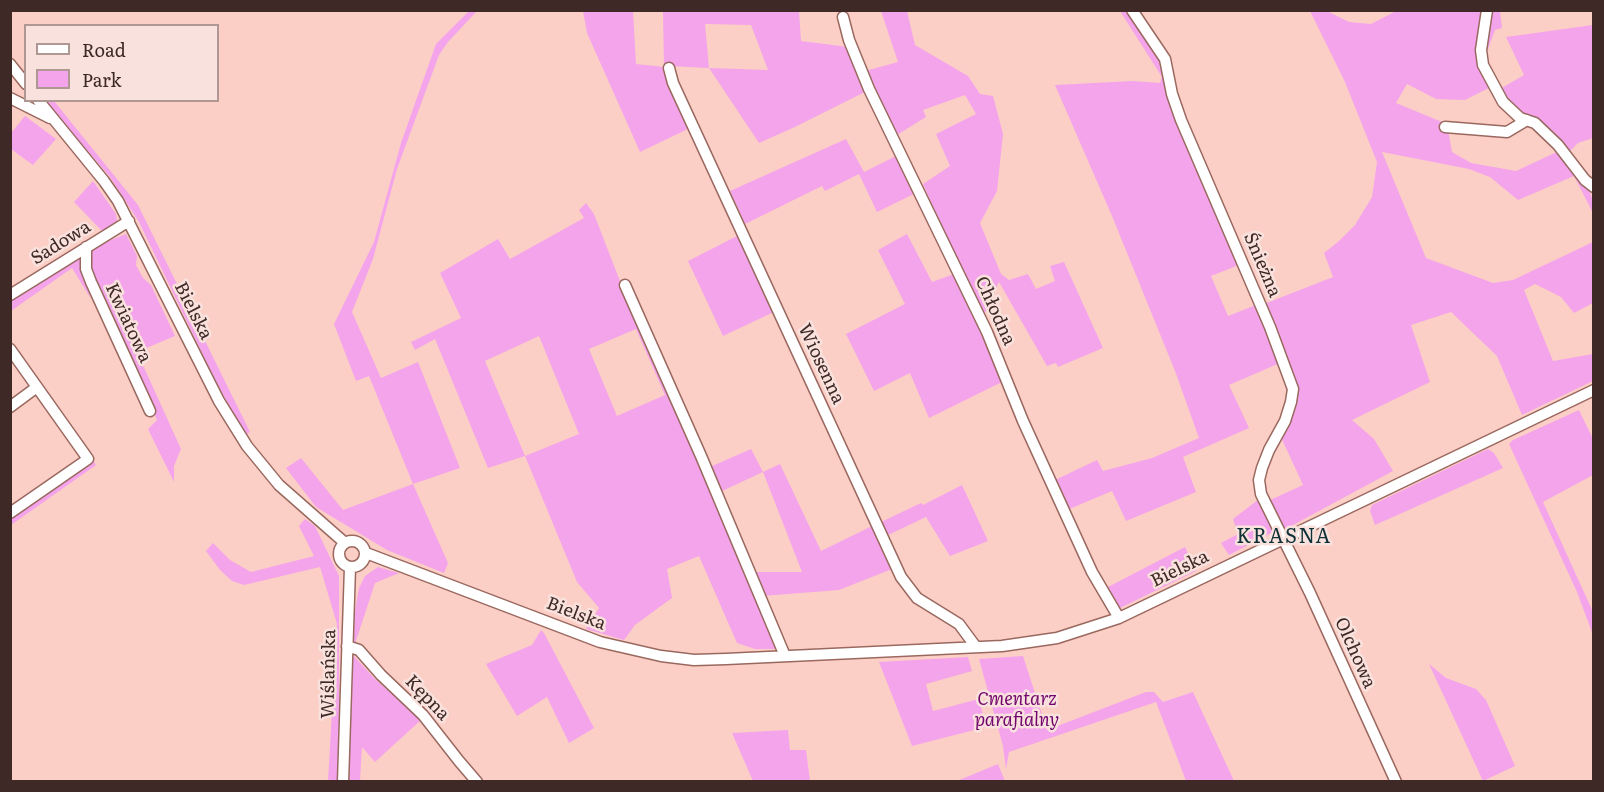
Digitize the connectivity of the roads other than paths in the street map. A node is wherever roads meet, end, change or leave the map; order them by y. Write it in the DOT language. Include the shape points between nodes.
graph roads {
  1 [pos="1132,10"];
  2 [pos="1487,10"];
  3 [pos="843,17"];
  4 [pos="11,65"];
  5 [pos="669,68"];
  6 [pos="24,81"];
  7 [pos="10,98"];
  8 [pos="39,102"];
  9 [pos="52,119"];
  10 [pos="1527,120"];
  11 [pos="1445,127"];
  12 [pos="1593,187"];
  13 [pos="129,221"];
  14 [pos="86,246"];
  15 [pos="625,285"];
  16 [pos="10,295"];
  17 [pos="10,349"];
  18 [pos="37,387"];
  19 [pos="1593,390"];
  20 [pos="10,407"];
  21 [pos="150,411"];
  22 [pos="10,513"];
  23 [pos="1282,538"];
  24 [pos="345,543"];
  25 [pos="366,553"];
  26 [pos="350,567"];
  27 [pos="1119,618"];
  28 [pos="347,646"];
  29 [pos="976,647"];
  30 [pos="784,656"];
  31 [pos="344,782"];
  32 [pos="477,782"];
  33 [pos="1396,782"];
  1 -- 23 [label="street, Śnieżna" via="1165,59 1172,94 1188,138 1293,389 1285,421 1259,480"];
  2 -- 10 [label="street" via="1481,50 1483,64 1503,102"];
  3 -- 27 [label="street, Chłodna" via="869,88 987,332 1092,572"];
  4 -- 6 [label="street"];
  5 -- 29 [label="street, Wiosenna" via="901,577 917,597 959,624"];
  7 -- 9 [label="street, Bielska"];
  8 -- 9 [label="street"];
  9 -- 13 [label="street, Bielska" via="104,181"];
  10 -- 11 [label="street" via="1507,132"];
  10 -- 12 [label="street" via="1558,145"];
  13 -- 14 [label="street, Sadowa"];
  13 -- 24 [label="street, Bielska" via="236,430 279,484"];
  14 -- 16 [label="street, Sadowa"];
  14 -- 21 [label="street, Kwiatowa" via="90,282"];
  15 -- 30 [label="street"];
  17 -- 18 [label="street"];
  18 -- 20 [label="street"];
  18 -- 22 [label="street" via="88,459"];
  19 -- 23 [label="street, Bielska"];
  23 -- 27 [label="street, Bielska"];
  23 -- 33 [label="street, Olchowa"];
  24 -- 25 [label="street" via="360,543"];
  24 -- 26 [label="street" via="339,554 342,563"];
  25 -- 26 [label="street" via="361,564"];
  25 -- 30 [label="street, Bielska" via="600,642 638,652 694,660"];
  26 -- 28 [label="street, Wiślańska"];
  27 -- 29 [label="street, Bielska" via="1057,638"];
  28 -- 31 [label="street, Wiślańska"];
  28 -- 32 [label="street, Kępna" via="359,650 423,715"];
  29 -- 30 [label="street, Bielska"];
}
